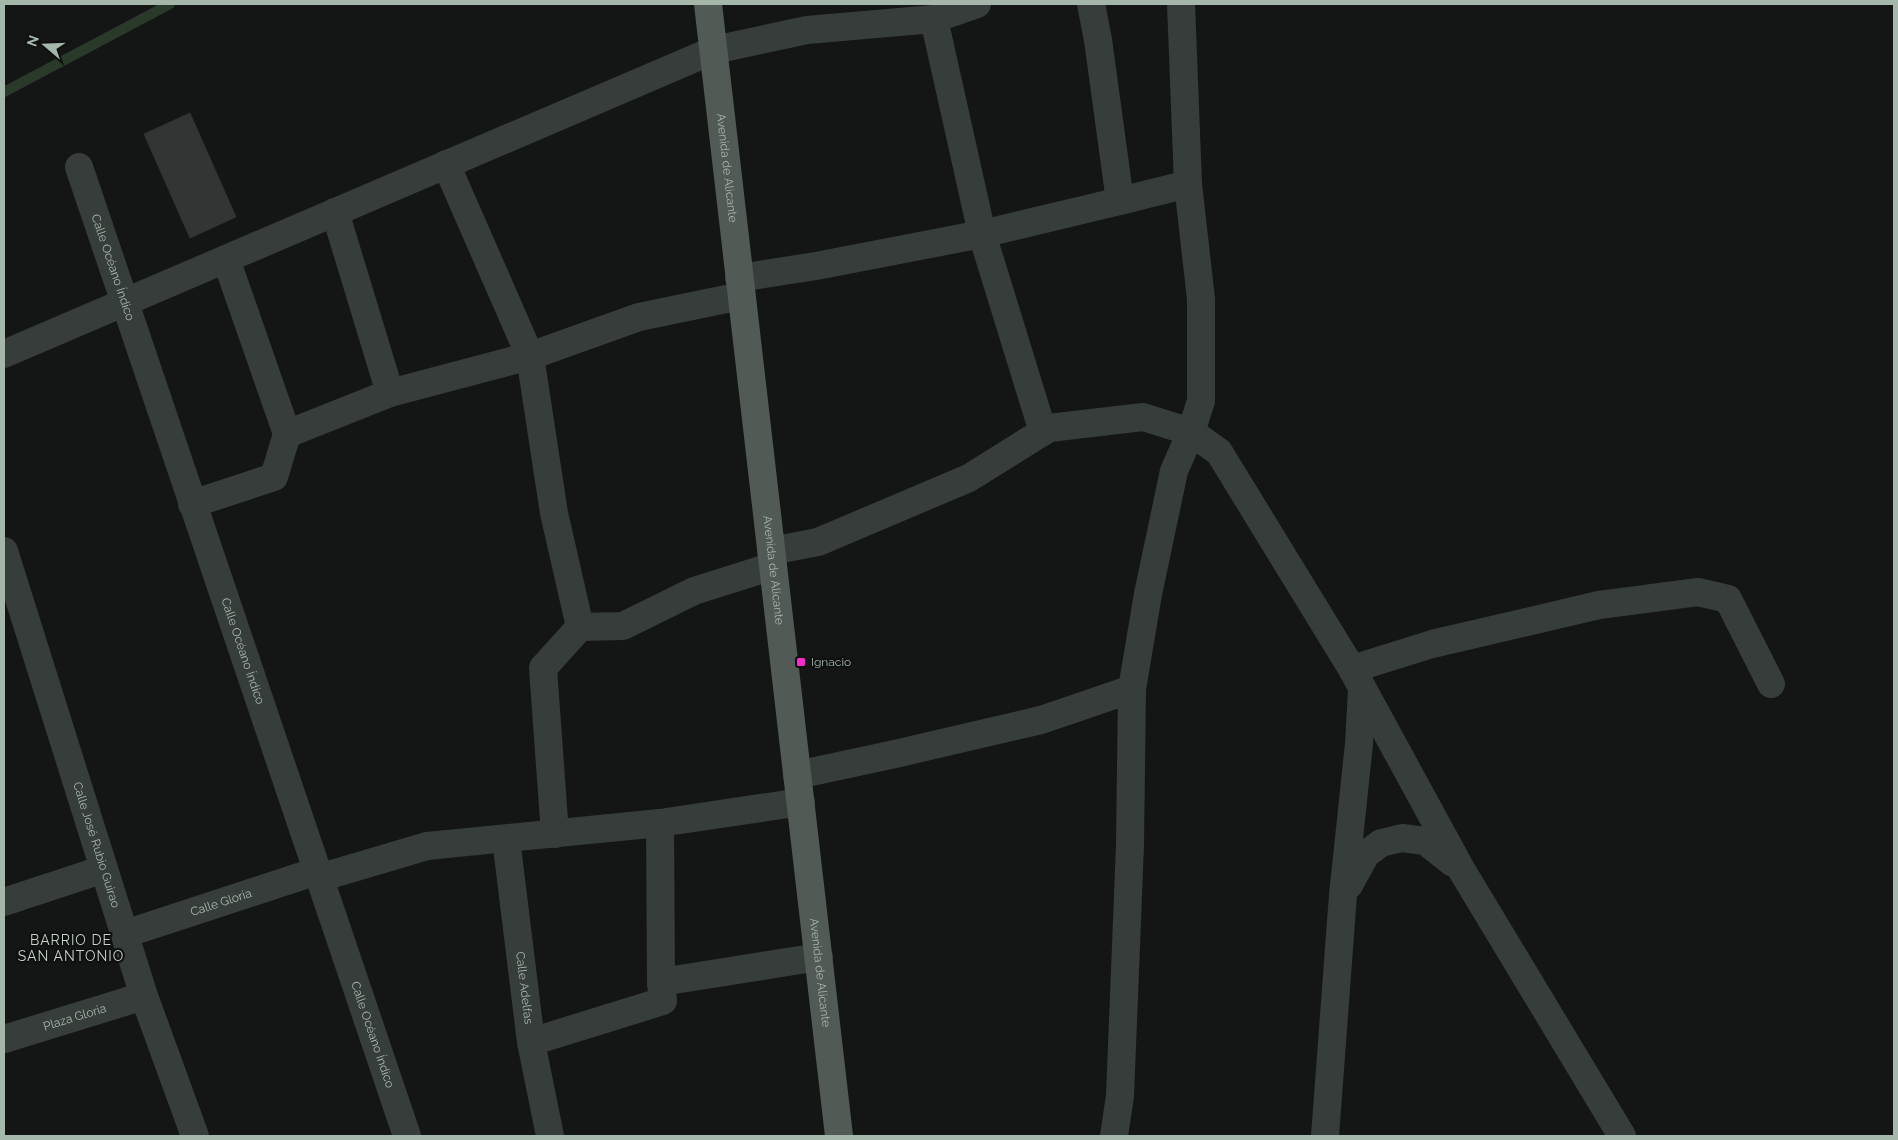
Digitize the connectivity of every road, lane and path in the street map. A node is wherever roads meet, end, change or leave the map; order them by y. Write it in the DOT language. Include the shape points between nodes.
graph roads {
  1 [pos="708,4"];
  2 [pos="977,4"];
  3 [pos="1091,4"];
  4 [pos="1180,4"];
  5 [pos="934,19"];
  6 [pos="714,50"];
  7 [pos="446,164"];
  8 [pos="79,168"];
  9 [pos="1188,184"];
  10 [pos="1120,201"];
  11 [pos="335,212"];
  12 [pos="982,234"];
  13 [pos="226,259"];
  14 [pos="740,287"];
  15 [pos="124,302"];
  16 [pos="4,354"];
  17 [pos="530,356"];
  18 [pos="390,393"];
  19 [pos="1043,432"];
  20 [pos="1191,432"];
  21 [pos="286,434"];
  22 [pos="192,504"];
  23 [pos="4,551"];
  24 [pos="772,558"];
  25 [pos="580,626"];
  26 [pos="1357,679"];
  27 [pos="1771,684"];
  28 [pos="1132,689"];
  29 [pos="797,775"];
  30 [pos="801,802"];
  31 [pos="660,823"];
  32 [pos="555,834"];
  33 [pos="506,839"];
  34 [pos="104,869"];
  35 [pos="1462,869"];
  36 [pos="318,874"];
  37 [pos="1343,896"];
  38 [pos="4,902"];
  39 [pos="125,934"];
  40 [pos="819,957"];
  41 [pos="662,982"];
  42 [pos="144,996"];
  43 [pos="4,1039"];
  44 [pos="531,1042"];
  45 [pos="195,1136"];
  46 [pos="407,1136"];
  47 [pos="550,1136"];
  48 [pos="839,1136"];
  49 [pos="1114,1136"];
  50 [pos="1325,1136"];
  51 [pos="1622,1136"];
  1 -- 6 [label="main road, Avenida de Alicante"];
  2 -- 5 [label="street"];
  3 -- 10 [label="street"];
  4 -- 9 [label="street"];
  5 -- 6 [label="street" via="806,30"];
  5 -- 12 [label="street"];
  6 -- 7 [label="street"];
  6 -- 14 [label="main road, Avenida de Alicante"];
  7 -- 11 [label="street"];
  7 -- 17 [label="street"];
  8 -- 15 [label="street, Calle Océano Índico"];
  9 -- 10 [label="street"];
  9 -- 20 [label="street" via="1201,299 1200,401"];
  10 -- 12 [label="street"];
  11 -- 13 [label="street"];
  11 -- 18 [label="street"];
  12 -- 14 [label="street" via="825,264"];
  12 -- 19 [label="street"];
  13 -- 15 [label="street"];
  13 -- 21 [label="street"];
  14 -- 17 [label="street" via="639,317"];
  14 -- 24 [label="main road, Avenida de Alicante"];
  15 -- 16 [label="street"];
  15 -- 22 [label="street, Calle Océano Índico"];
  17 -- 18 [label="street"];
  17 -- 25 [label="street" via="554,513"];
  18 -- 21 [label="street"];
  19 -- 20 [label="street" via="1049,428 1143,417"];
  19 -- 24 [label="street" via="968,478 818,542"];
  20 -- 26 [label="street" via="1219,452"];
  20 -- 28 [label="street" via="1174,471"];
  21 -- 22 [label="street" via="274,478"];
  22 -- 36 [label="street, Calle Océano Índico"];
  23 -- 34 [label="street, Calle José Rubio Guirao"];
  24 -- 25 [label="street" via="623,626"];
  24 -- 29 [label="main road, Avenida de Alicante"];
  25 -- 32 [label="street" via="543,668"];
  26 -- 27 [label="street" via="1432,644 1599,605 1698,592 1728,599"];
  26 -- 35 [label="street"];
  26 -- 37 [label="street" via="1359,744"];
  28 -- 29 [label="street" via="1041,720"];
  28 -- 49 [label="street" via="1130,845 1120,1096"];
  29 -- 30 [label="main road, Avenida de Alicante"];
  30 -- 31 [label="street, Calle Gloria"];
  30 -- 40 [label="main road, Avenida de Alicante"];
  31 -- 32 [label="street, Calle Gloria"];
  31 -- 41 [label="street"];
  32 -- 33 [label="street, Calle Gloria"];
  33 -- 36 [label="street, Calle Gloria" via="427,846"];
  33 -- 44 [label="street, Calle Adelfas"];
  34 -- 38 [label="street"];
  34 -- 39 [label="street, Calle José Rubio Guirao"];
  35 -- 37 [label="street" via="1425,841 1402,838 1381,843 1366,854"];
  35 -- 51 [label="street"];
  36 -- 39 [label="street, Calle Gloria"];
  36 -- 46 [label="street, Calle Océano Índico"];
  37 -- 50 [label="street"];
  39 -- 42 [label="street, Calle José Rubio Guirao"];
  40 -- 41 [label="street"];
  40 -- 48 [label="main road, Avenida de Alicante"];
  41 -- 44 [label="street" via="663,1000"];
  42 -- 43 [label="street, Plaza Gloria"];
  42 -- 45 [label="street, Calle José Rubio Guirao"];
  44 -- 47 [label="street, Calle Adelfas"];
}
